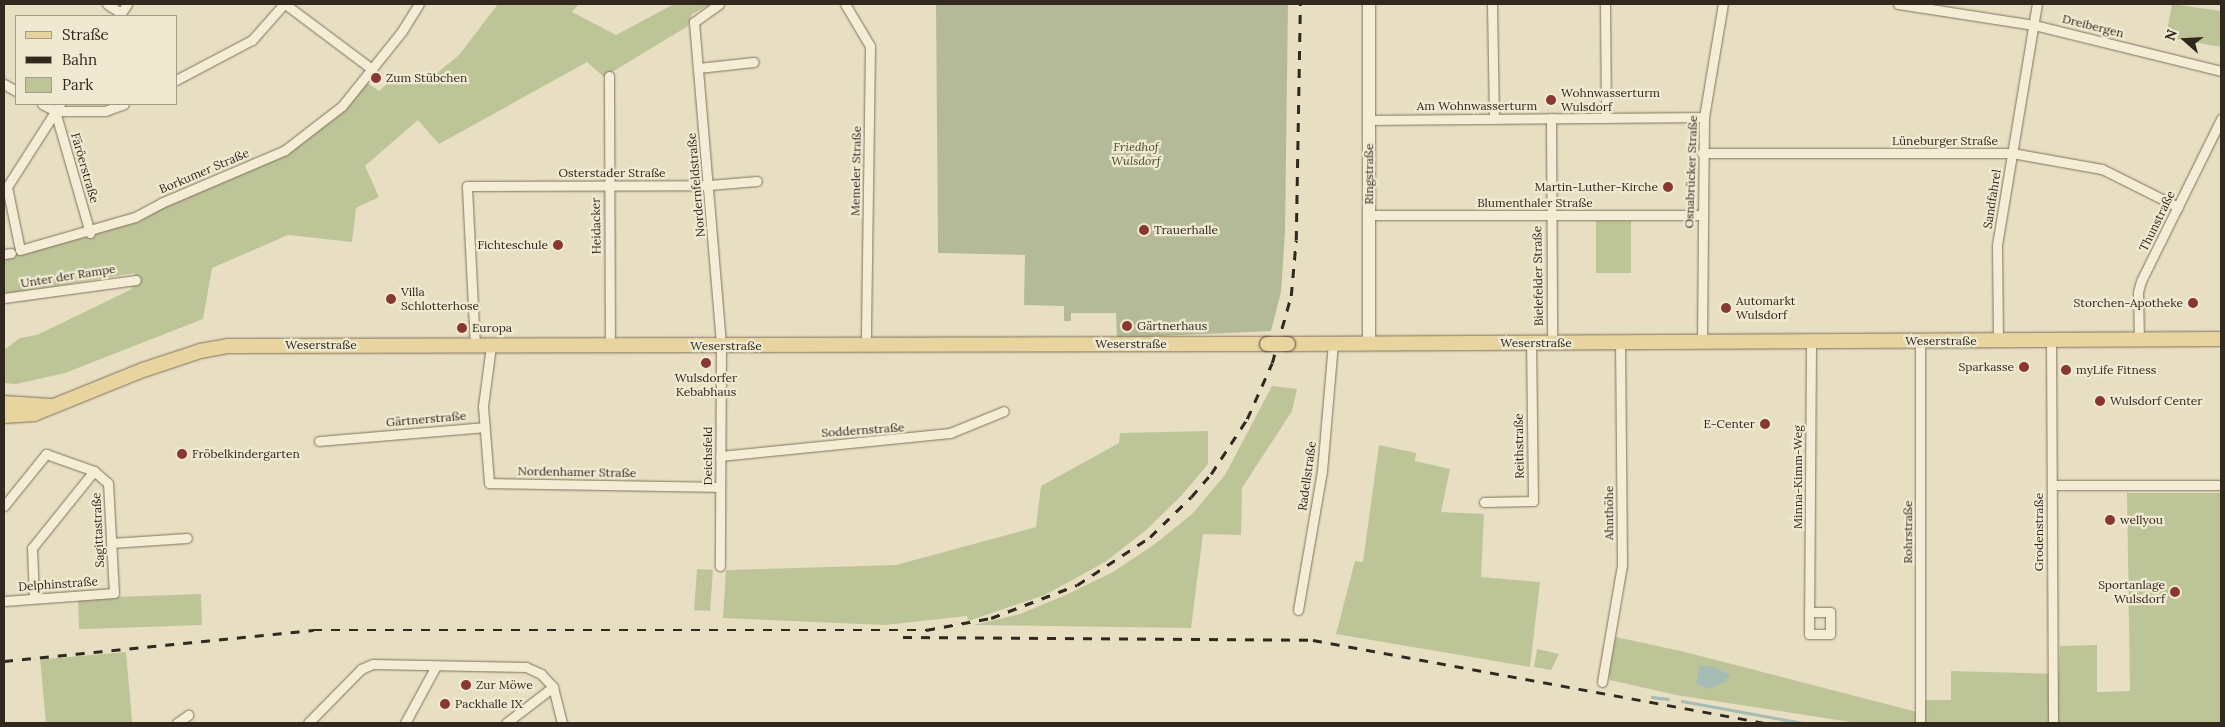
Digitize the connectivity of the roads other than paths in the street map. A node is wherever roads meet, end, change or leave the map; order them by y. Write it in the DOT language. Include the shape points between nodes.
graph roads {
  1 [pos="107,4"];
  2 [pos="127,4"];
  3 [pos="284,4"];
  4 [pos="419,4"];
  5 [pos="719,4"];
  6 [pos="845,4"];
  7 [pos="1369,4"];
  8 [pos="1492,4"];
  9 [pos="1605,4"];
  10 [pos="1722,4"];
  11 [pos="1898,4"];
  12 [pos="2037,4"];
  13 [pos="120,14"];
  14 [pos="2034,25"];
  15 [pos="754,62"];
  16 [pos="698,68"];
  17 [pos="372,69"];
  18 [pos="2221,71"];
  19 [pos="609,76"];
  20 [pos="178,79"];
  21 [pos="4,84"];
  22 [pos="15,90"];
  23 [pos="121,105"];
  24 [pos="58,107"];
  25 [pos="1704,117"];
  26 [pos="1550,118"];
  27 [pos="1606,118"];
  28 [pos="1494,119"];
  29 [pos="2221,119"];
  30 [pos="1370,120"];
  31 [pos="1702,153"];
  32 [pos="2012,153"];
  33 [pos="757,181"];
  34 [pos="608,185"];
  35 [pos="709,185"];
  36 [pos="5,186"];
  37 [pos="2178,207"];
  38 [pos="1701,215"];
  39 [pos="1369,216"];
  40 [pos="1550,216"];
  41 [pos="90,233"];
  42 [pos="11,252"];
  43 [pos="136,280"];
  44 [pos="4,298"];
  45 [pos="2139,339"];
  46 [pos="2221,339"];
  47 [pos="1998,340"];
  48 [pos="2051,340"];
  49 [pos="1920,341"];
  50 [pos="1620,342"];
  51 [pos="1702,342"];
  52 [pos="1810,342"];
  53 [pos="1369,343"];
  54 [pos="1531,343"];
  55 [pos="1552,343"];
  56 [pos="1333,344"];
  57 [pos="866,345"];
  58 [pos="475,346"];
  59 [pos="491,346"];
  60 [pos="610,346"];
  61 [pos="721,346"];
  62 [pos="4,404"];
  63 [pos="52,406"];
  64 [pos="1004,411"];
  65 [pos="4,416"];
  66 [pos="484,427"];
  67 [pos="319,441"];
  68 [pos="720,456"];
  69 [pos="94,471"];
  70 [pos="2052,485"];
  71 [pos="2221,485"];
  72 [pos="720,487"];
  73 [pos="1484,502"];
  74 [pos="4,506"];
  75 [pos="188,538"];
  76 [pos="111,543"];
  77 [pos="720,566"];
  78 [pos="114,593"];
  79 [pos="34,596"];
  80 [pos="4,601"];
  81 [pos="1298,610"];
  82 [pos="1809,612"];
  83 [pos="436,666"];
  84 [pos="1602,682"];
  85 [pos="553,687"];
  86 [pos="188,715"];
  87 [pos="177,723"];
  88 [pos="308,723"];
  89 [pos="405,723"];
  90 [pos="506,723"];
  91 [pos="562,723"];
  92 [pos="1920,723"];
  93 [pos="2053,723"];
  1 -- 13 [label="street"];
  2 -- 13 [label="street"];
  3 -- 17 [label="street"];
  3 -- 20 [label="street" via="252,40"];
  4 -- 17 [label="street, Borkumer Straße"];
  5 -- 16 [label="street, Nordernfeldstraße" via="694,22"];
  6 -- 57 [label="street, Memeler Straße" via="870,46"];
  7 -- 30 [label="street, Ringstraße"];
  8 -- 28 [label="street"];
  9 -- 27 [label="street"];
  10 -- 25 [label="street, Osnabrücker Straße"];
  11 -- 14 [label="street, Dreibergen"];
  12 -- 14 [label="street, Sandfahrel"];
  14 -- 18 [label="street, Dreibergen"];
  14 -- 32 [label="street, Sandfahrel"];
  15 -- 16 [label="street"];
  16 -- 35 [label="street, Nordernfeldstraße"];
  17 -- 41 [label="street, Borkumer Straße" via="342,106 284,150 161,202 135,218"];
  19 -- 34 [label="street, Heidacker"];
  21 -- 22 [label="street"];
  23 -- 24 [label="street" via="104,111"];
  24 -- 36 [label="street"];
  24 -- 41 [label="street, Färöerstraße"];
  25 -- 27 [label="street, Am Wohnwasserturm"];
  25 -- 31 [label="street, Osnabrücker Straße"];
  26 -- 27 [label="street, Am Wohnwasserturm"];
  26 -- 28 [label="street, Am Wohnwasserturm"];
  26 -- 40 [label="street, Bielefelder Straße"];
  28 -- 30 [label="street, Am Wohnwasserturm"];
  29 -- 37 [label="street, Thunstraße"];
  30 -- 39 [label="street, Ringstraße"];
  31 -- 32 [label="street, Lüneburger Straße"];
  31 -- 38 [label="street, Osnabrücker Straße"];
  32 -- 37 [label="street, Lüneburger Straße" via="2102,169"];
  32 -- 47 [label="street, Sandfahrel" via="1997,246"];
  33 -- 35 [label="street, Osterstader Straße"];
  34 -- 35 [label="street, Osterstader Straße"];
  34 -- 58 [label="street, Osterstader Straße" via="467,186"];
  34 -- 60 [label="street, Heidacker"];
  35 -- 61 [label="street, Nordernfeldstraße"];
  36 -- 42 [label="street"];
  37 -- 45 [label="street, Thunstraße" via="2138,292"];
  38 -- 40 [label="street, Blumenthaler Straße"];
  38 -- 51 [label="street, Osnabrücker Straße"];
  39 -- 40 [label="street, Blumenthaler Straße"];
  39 -- 53 [label="street, Ringstraße"];
  40 -- 55 [label="street, Bielefelder Straße"];
  41 -- 42 [label="street, Borkumer Straße"];
  43 -- 44 [label="street, Unter der Rampe"];
  45 -- 46 [label="main road, Weserstraße"];
  45 -- 48 [label="main road, Weserstraße"];
  47 -- 48 [label="main road, Weserstraße"];
  47 -- 49 [label="main road, Weserstraße"];
  48 -- 70 [label="street, Grodenstraße"];
  49 -- 52 [label="main road, Weserstraße"];
  49 -- 92 [label="street, Rohrstraße"];
  50 -- 51 [label="main road, Weserstraße"];
  50 -- 55 [label="main road, Weserstraße"];
  50 -- 84 [label="street, Ahnthöhe" via="1622,566"];
  51 -- 52 [label="main road, Weserstraße"];
  52 -- 82 [label="street, Minna-Kimm-Weg"];
  53 -- 54 [label="main road, Weserstraße"];
  53 -- 56 [label="main road, Weserstraße"];
  54 -- 55 [label="main road, Weserstraße"];
  54 -- 73 [label="street, Reithstraße" via="1533,501"];
  56 -- 57 [label="main road, Weserstraße, bridge"];
  56 -- 81 [label="street, Radellstraße" via="1322,471"];
  57 -- 61 [label="main road, Weserstraße"];
  58 -- 59 [label="main road, Weserstraße"];
  58 -- 63 [label="main road, Weserstraße" via="229,346 200,351"];
  59 -- 60 [label="main road, Weserstraße"];
  59 -- 66 [label="street, Gärtnerstraße" via="483,406"];
  60 -- 61 [label="main road, Weserstraße"];
  61 -- 68 [label="street, Deichsfeld"];
  62 -- 63 [label="main road, Weserstraße"];
  63 -- 65 [label="main road, Weserstraße" via="34,414"];
  64 -- 68 [label="street, Soddernstraße" via="950,433"];
  66 -- 67 [label="street, Gärtnerstraße"];
  66 -- 72 [label="street, Nordenhamer Straße" via="489,482"];
  68 -- 72 [label="street, Deichsfeld"];
  69 -- 74 [label="street" via="46,454"];
  69 -- 76 [label="street, Sagittastraße" via="108,483"];
  69 -- 79 [label="street" via="32,548"];
  70 -- 71 [label="street"];
  70 -- 93 [label="street, Grodenstraße"];
  72 -- 77 [label="street, Deichsfeld"];
  75 -- 76 [label="street"];
  76 -- 78 [label="street, Sagittastraße"];
  78 -- 79 [label="street, Delphinstraße"];
  79 -- 80 [label="street, Delphinstraße"];
  83 -- 85 [label="street" via="526,667 541,674"];
  83 -- 88 [label="street" via="373,664 361,669"];
  83 -- 89 [label="street"];
  85 -- 90 [label="street"];
  85 -- 91 [label="street"];
  86 -- 87 [label="street"];
}
